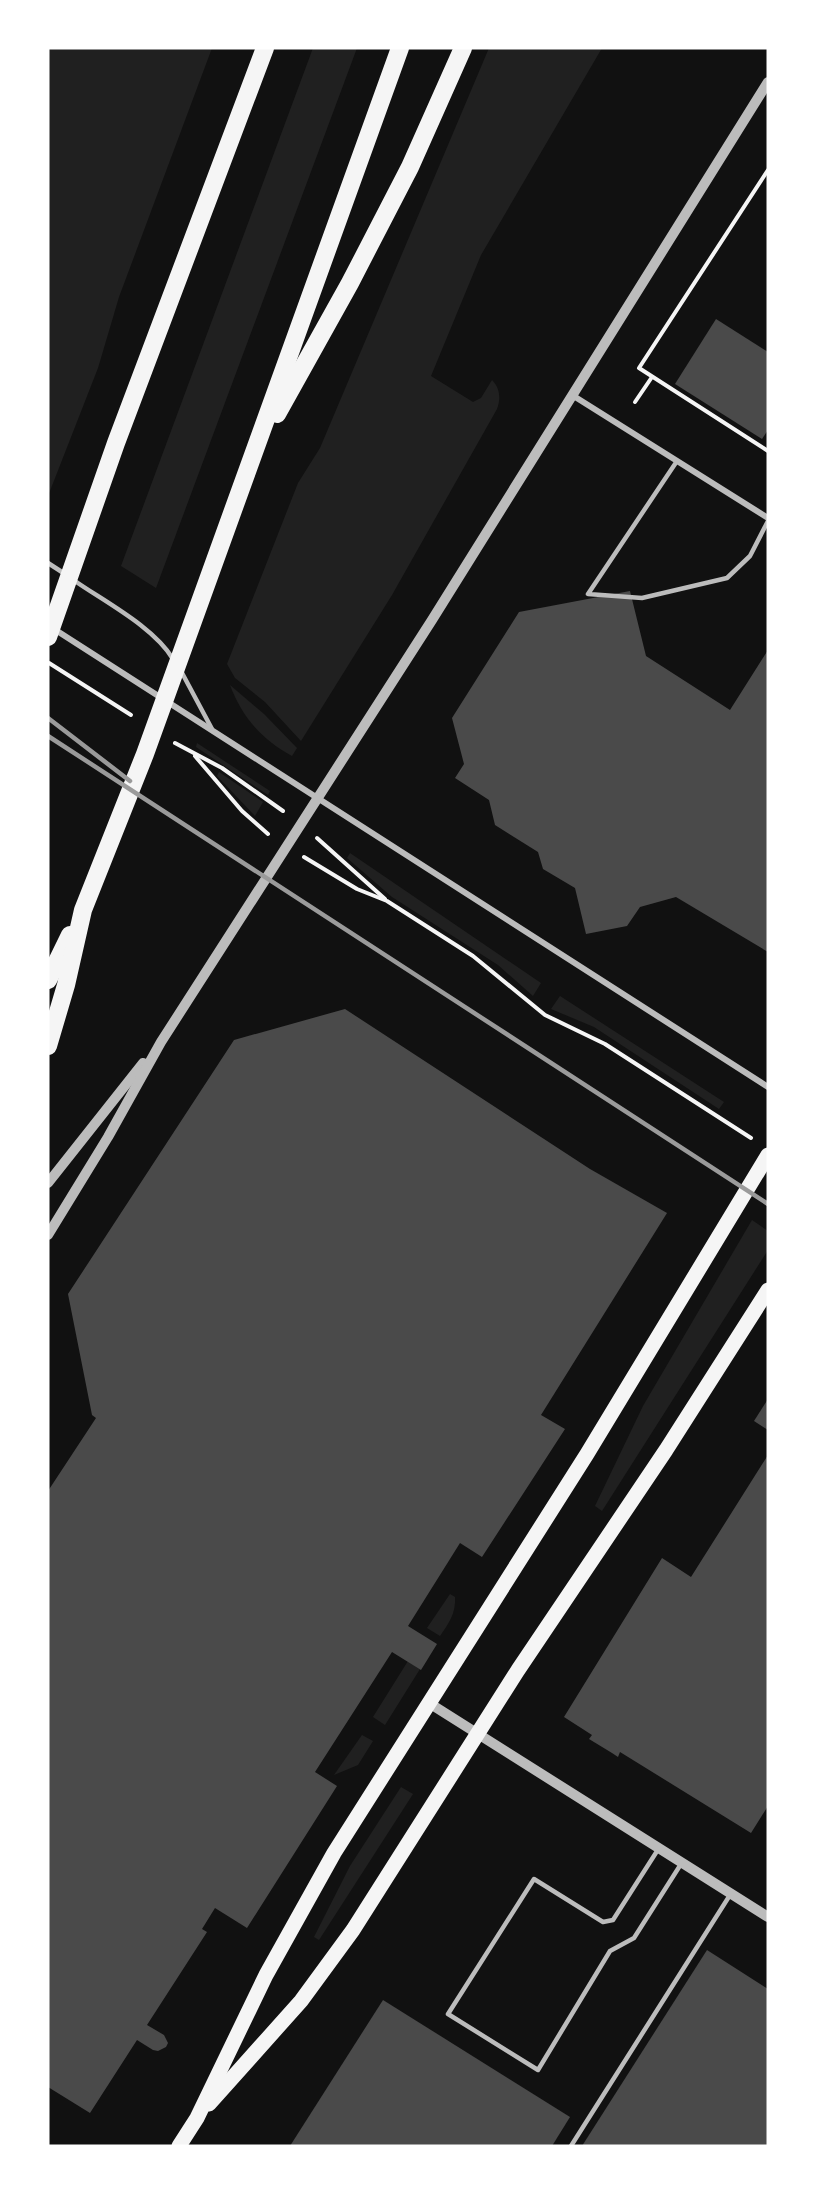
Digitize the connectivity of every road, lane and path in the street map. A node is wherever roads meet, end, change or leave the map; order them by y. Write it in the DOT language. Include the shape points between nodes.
graph roads {
  1 [pos="265,48"];
  2 [pos="400,48"];
  3 [pos="463,48"];
  4 [pos="768,82"];
  5 [pos="768,170"];
  6 [pos="652,377"];
  7 [pos="572,395"];
  8 [pos="635,402"];
  9 [pos="768,451"];
  10 [pos="251,460"];
  11 [pos="677,461"];
  12 [pos="768,520"];
  13 [pos="48,563"];
  14 [pos="48,626"];
  15 [pos="48,637"];
  16 [pos="48,663"];
  17 [pos="139,720"];
  18 [pos="213,732"];
  19 [pos="167,738"];
  20 [pos="195,756"];
  21 [pos="387,901"];
  22 [pos="83,910"];
  23 [pos="48,981"];
  24 [pos="161,1042"];
  25 [pos="48,1046"];
  26 [pos="768,1088"];
  27 [pos="744,1133"];
  28 [pos="768,1155"];
  29 [pos="48,1183"];
  30 [pos="48,1235"];
  31 [pos="768,1290"];
  32 [pos="429,1703"];
  33 [pos="477,1734"];
  34 [pos="659,1848"];
  35 [pos="682,1862"];
  36 [pos="731,1893"];
  37 [pos="768,1917"];
  38 [pos="197,2118"];
  39 [pos="179,2146"];
  40 [pos="571,2146"];
  1 -- 15 [label="highway" via="116,443"];
  2 -- 10 [label="highway"];
  3 -- 10 [label="highway" via="410,167 356,272"];
  4 -- 7 [label="street"];
  5 -- 6 [label="path" via="639,368"];
  6 -- 8 [label="path"];
  6 -- 9 [label="path"];
  7 -- 11 [label="street"];
  7 -- 24 [label="street"];
  10 -- 22 [label="highway" via="145,754"];
  11 -- 12 [label="street"];
  11 -- 12 [label="lane" via="588,594 642,598 727,578 750,556"];
  13 -- 18 [label="lane" via="131,618 168,651"];
  14 -- 18 [label="street"];
  16 -- 17 [label="path"];
  18 -- 26 [label="street"];
  19 -- 20 [label="path"];
  21 -- 27 [label="path" via="473,956 546,1015 605,1044"];
  22 -- 23 [label="highway"];
  22 -- 25 [label="highway"];
  24 -- 29 [label="street"];
  24 -- 30 [label="street"];
  28 -- 32 [label="main road" via="593,1445"];
  31 -- 33 [label="main road"];
  32 -- 33 [label="street"];
  32 -- 38 [label="main road" via="300,1911"];
  33 -- 34 [label="street"];
  33 -- 38 [label="main road" via="321,1974"];
  34 -- 35 [label="street"];
  34 -- 35 [label="lane" via="613,1920 603,1923 534,1879 448,2014 538,2070 610,1951 634,1938"];
  35 -- 36 [label="street"];
  36 -- 37 [label="street"];
  36 -- 40 [label="lane"];
  38 -- 39 [label="main road"];
}
